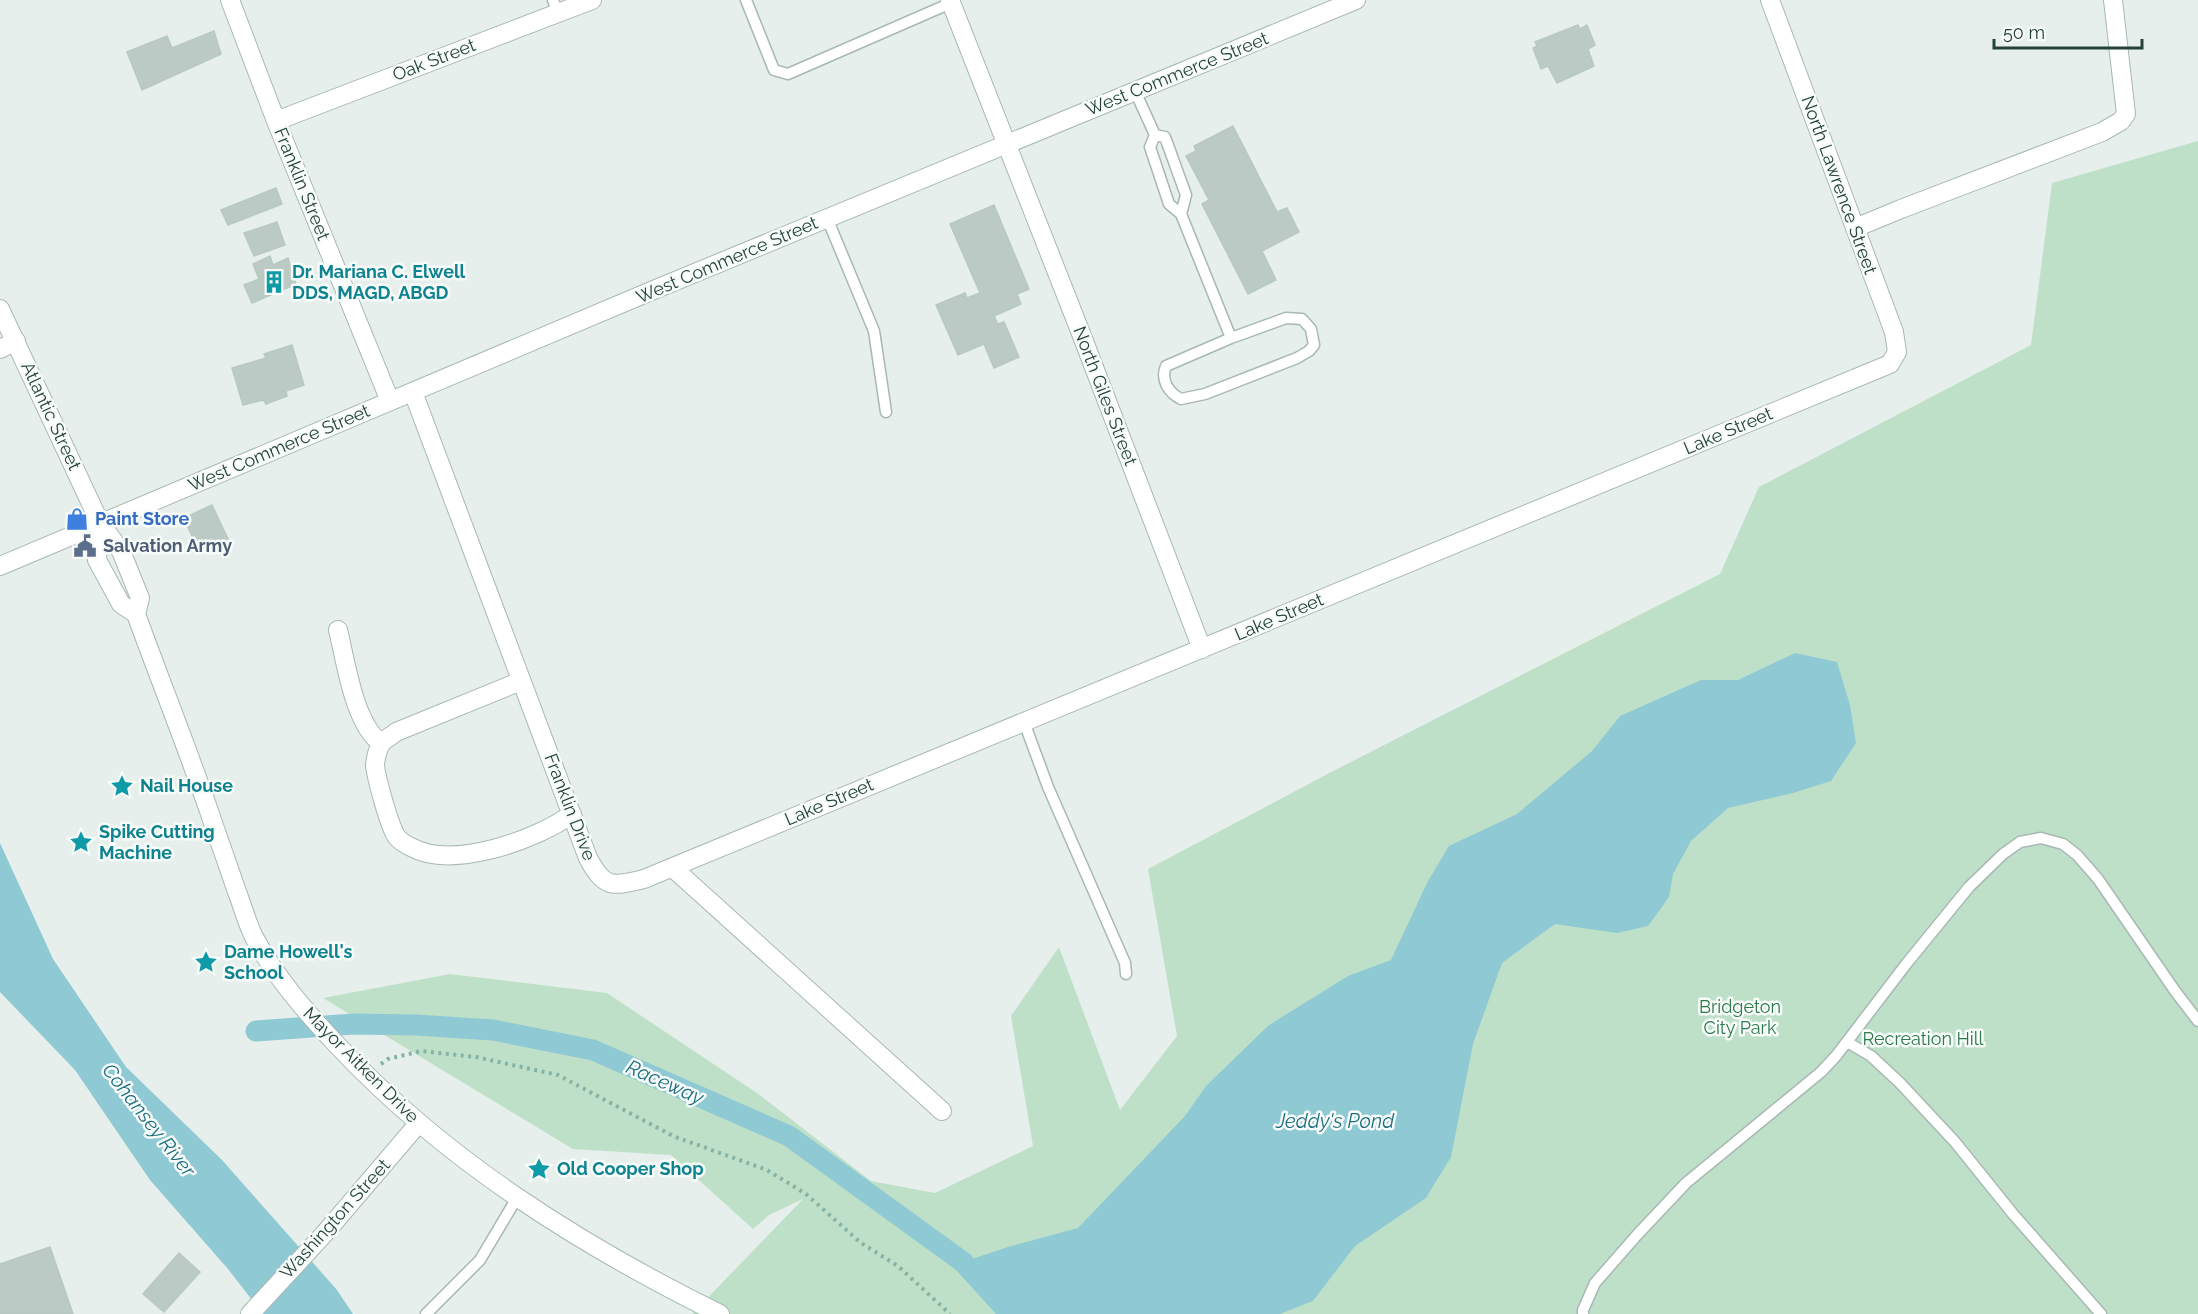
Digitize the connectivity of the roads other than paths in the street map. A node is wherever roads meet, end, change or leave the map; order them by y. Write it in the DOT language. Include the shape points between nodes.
graph roads {
  1 [pos="230,0"];
  2 [pos="592,0"];
  3 [pos="746,0"];
  4 [pos="1356,0"];
  5 [pos="1770,0"];
  6 [pos="2113,0"];
  7 [pos="951,2"];
  8 [pos="555,7"];
  9 [pos="1135,91"];
  10 [pos="276,121"];
  11 [pos="1155,135"];
  12 [pos="1007,144"];
  13 [pos="1173,162"];
  14 [pos="1157,168"];
  15 [pos="1181,214"];
  16 [pos="828,218"];
  17 [pos="1855,228"];
  18 [pos="0,309"];
  19 [pos="1231,338"];
  20 [pos="8,345"];
  21 [pos="1885,367"];
  22 [pos="413,392"];
  23 [pos="390,401"];
  24 [pos="886,412"];
  25 [pos="100,524"];
  26 [pos="0,566"];
  27 [pos="136,614"];
  28 [pos="338,630"];
  29 [pos="1202,649"];
  30 [pos="521,681"];
  31 [pos="1024,722"];
  32 [pos="381,743"];
  33 [pos="572,814"];
  34 [pos="673,868"];
  35 [pos="1126,974"];
  36 [pos="2198,1022"];
  37 [pos="1847,1042"];
  38 [pos="942,1111"];
  39 [pos="418,1124"];
  40 [pos="518,1196"];
  41 [pos="249,1314"];
  42 [pos="426,1314"];
  43 [pos="720,1314"];
  44 [pos="1583,1314"];
  45 [pos="2101,1314"];
  1 -- 10 [label="street, Franklin Street"];
  2 -- 8 [label="street, Oak Street"];
  3 -- 7 [label="lane" via="774,70 788,74"];
  4 -- 9 [label="street, West Commerce Street"];
  5 -- 17 [label="street, North Lawrence Street"];
  6 -- 17 [label="street" via="2126,114 2121,121 2102,132"];
  7 -- 12 [label="street, North Giles Street"];
  8 -- 10 [label="street, Oak Street"];
  9 -- 11 [label="lane"];
  9 -- 12 [label="street, West Commerce Street"];
  10 -- 23 [label="street, Franklin Street"];
  11 -- 13 [label="lane" via="1165,137"];
  11 -- 14 [label="lane" via="1150,147"];
  12 -- 16 [label="street, West Commerce Street"];
  12 -- 29 [label="street, North Giles Street"];
  13 -- 14 [label="lane"];
  13 -- 15 [label="lane" via="1186,195"];
  14 -- 15 [label="lane" via="1169,204"];
  15 -- 19 [label="lane"];
  16 -- 22 [label="street, West Commerce Street"];
  16 -- 24 [label="lane" via="874,331"];
  17 -- 21 [label="street, North Lawrence Street" via="1897,344 1898,352"];
  18 -- 20 [label="street, Atlantic Street"];
  19 -- 19 [label="lane" via="1166,366 1165,382 1174,396 1181,399 1205,394 1297,358 1314,345 1311,329 1302,319 1294,318"];
  20 -- 25 [label="street, Atlantic Street"];
  21 -- 29 [label="street, Lake Street"];
  22 -- 23 [label="street, West Commerce Street"];
  22 -- 30 [label="street, Franklin Drive"];
  23 -- 25 [label="street, West Commerce Street"];
  25 -- 26 [label="street, West Commerce Street"];
  25 -- 27 [label="street, Mayor Aitken Drive" via="121,551 140,598"];
  25 -- 27 [label="street, Mayor Aitken Drive" via="98,560 121,604"];
  27 -- 39 [label="street, Mayor Aitken Drive" via="252,934 276,975 309,1015"];
  28 -- 32 [label="street" via="361,714 371,736"];
  29 -- 31 [label="street, Lake Street"];
  30 -- 32 [label="street" via="396,732"];
  30 -- 33 [label="street, Franklin Drive"];
  31 -- 34 [label="street, Lake Street"];
  31 -- 35 [label="lane" via="1125,963"];
  32 -- 33 [label="street" via="375,763 397,838 428,854 444,856 491,849 543,830"];
  33 -- 34 [label="street, Franklin Drive" via="594,868 611,884 644,879"];
  34 -- 38 [label="street"];
  36 -- 37 [label="lane" via="2098,879 2063,844 2041,838 2020,842 1969,887"];
  37 -- 44 [label="lane" via="1821,1072 1686,1183 1595,1283"];
  37 -- 45 [label="lane" via="1871,1056 1900,1083"];
  39 -- 40 [label="street, Mayor Aitken Drive"];
  39 -- 41 [label="street, Washington Street"];
  40 -- 42 [label="lane" via="480,1260"];
  40 -- 43 [label="street, Mayor Aitken Drive" via="580,1238"];
}
